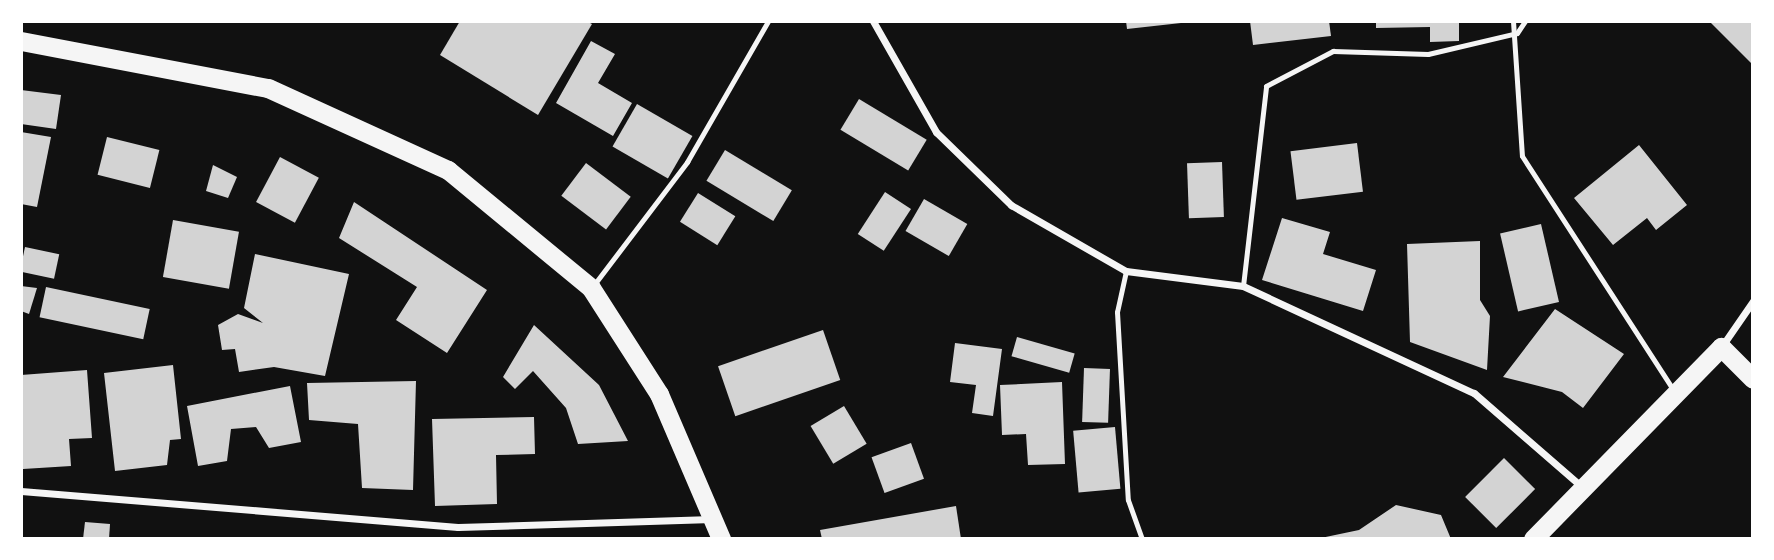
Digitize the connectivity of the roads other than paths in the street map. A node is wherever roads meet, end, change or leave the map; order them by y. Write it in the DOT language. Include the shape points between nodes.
graph roads {
  1 [pos="768,21"];
  2 [pos="873,21"];
  3 [pos="1513,21"];
  4 [pos="1525,21"];
  5 [pos="1517,33"];
  6 [pos="21,41"];
  7 [pos="1126,271"];
  8 [pos="1243,286"];
  9 [pos="592,288"];
  10 [pos="1753,301"];
  11 [pos="1721,347"];
  12 [pos="1753,379"];
  13 [pos="1675,392"];
  14 [pos="1583,488"];
  15 [pos="21,491"];
  16 [pos="714,519"];
  17 [pos="721,539"];
  18 [pos="1142,539"];
  19 [pos="1533,539"];
  1 -- 9 [label="lane" via="687,162"];
  2 -- 7 [label="street" via="936,132 1011,205"];
  3 -- 5 [label="lane"];
  4 -- 5 [label="lane"];
  5 -- 8 [label="lane" via="1428,54 1333,51 1266,86"];
  5 -- 13 [label="lane" via="1522,156"];
  6 -- 9 [label="highway" via="268,88 448,170"];
  7 -- 8 [label="street"];
  7 -- 18 [label="lane" via="1117,312 1126,473"];
  8 -- 14 [label="street" via="1474,393"];
  9 -- 16 [label="highway" via="659,394"];
  10 -- 11 [label="street"];
  11 -- 12 [label="highway"];
  11 -- 13 [label="highway"];
  13 -- 14 [label="highway"];
  14 -- 19 [label="highway"];
  15 -- 16 [label="street" via="458,527"];
  16 -- 17 [label="highway"];
}
